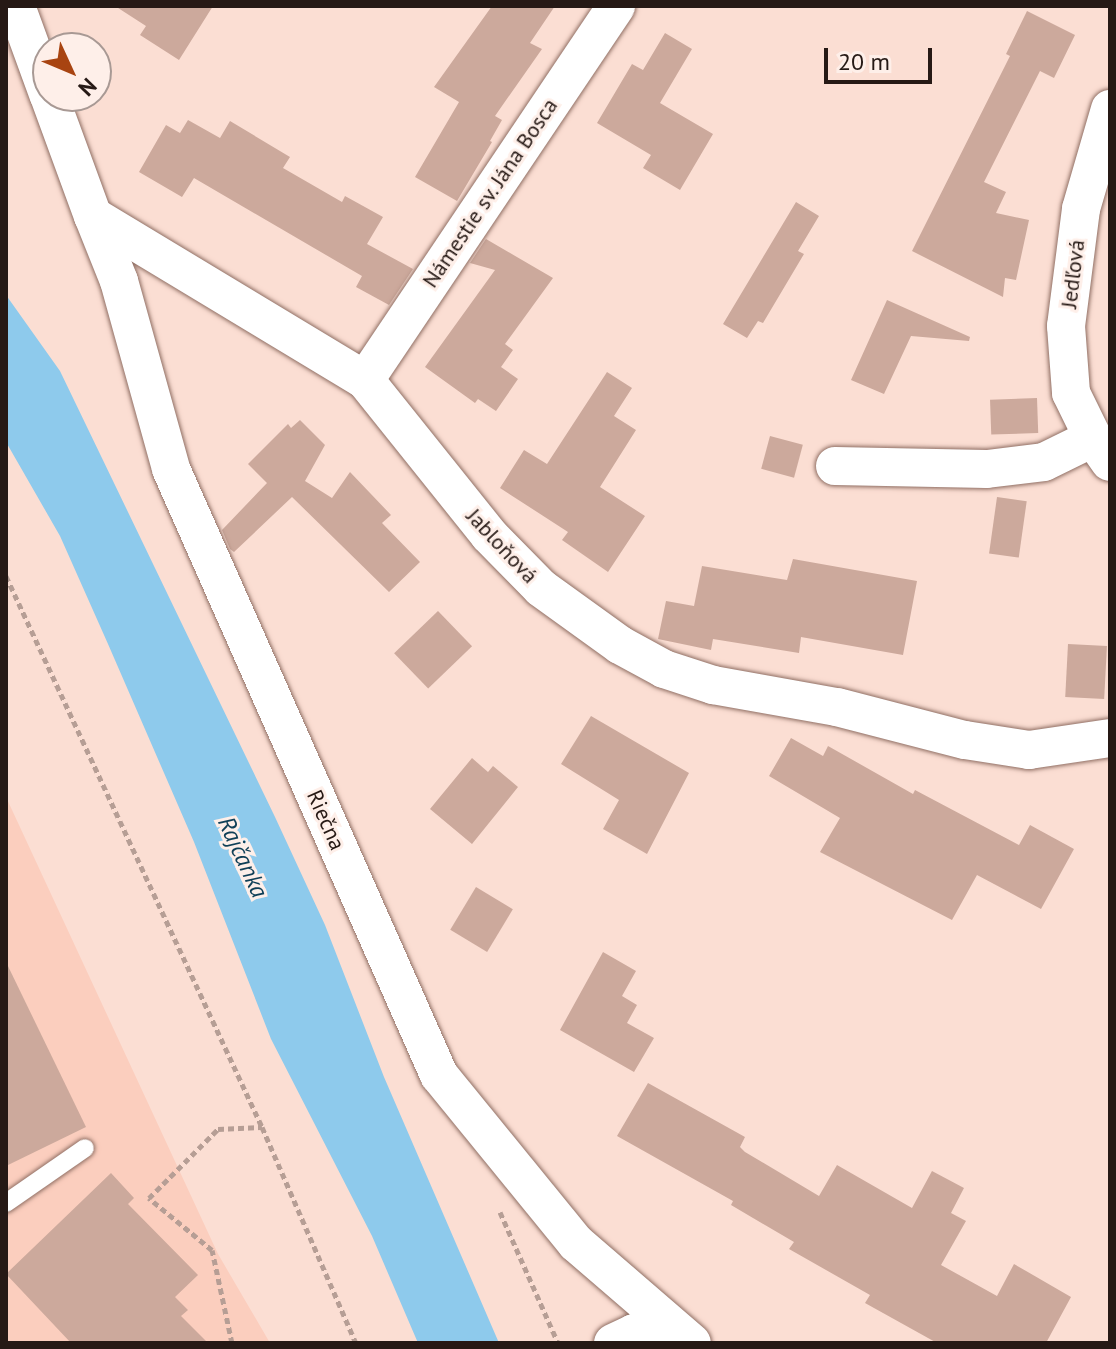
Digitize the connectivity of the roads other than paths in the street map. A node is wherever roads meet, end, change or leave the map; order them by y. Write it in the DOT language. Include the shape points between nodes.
graph roads {
  1 [pos="16,6"];
  2 [pos="616,6"];
  3 [pos="32,50"];
  4 [pos="1110,109"];
  5 [pos="54,112"];
  6 [pos="93,216"];
  7 [pos="365,380"];
  8 [pos="1101,450"];
  9 [pos="835,466"];
  10 [pos="1110,738"];
  11 [pos="85,1148"];
  12 [pos="6,1203"];
  13 [pos="613,1343"];
  14 [pos="677,1343"];
  15 [pos="692,1343"];
  1 -- 3 [label="street"];
  2 -- 7 [label="street, Námestie sv. Jána Bosca"];
  4 -- 8 [label="street, Jedľová" via="1081,209 1066,326 1071,393"];
  5 -- 6 [label="street"];
  6 -- 7 [label="street, Jabloňová"];
  6 -- 15 [label="street, Riečna" via="119,281 171,469 439,1075 576,1243"];
  7 -- 10 [label="street, Jabloňová" via="489,535 541,588 620,645 664,669 713,685 1029,750"];
  8 -- 9 [label="street, Jedľová" via="987,469"];
  11 -- 12 [label="lane"];
  13 -- 14 [label="street" via="634,1333"];
}
